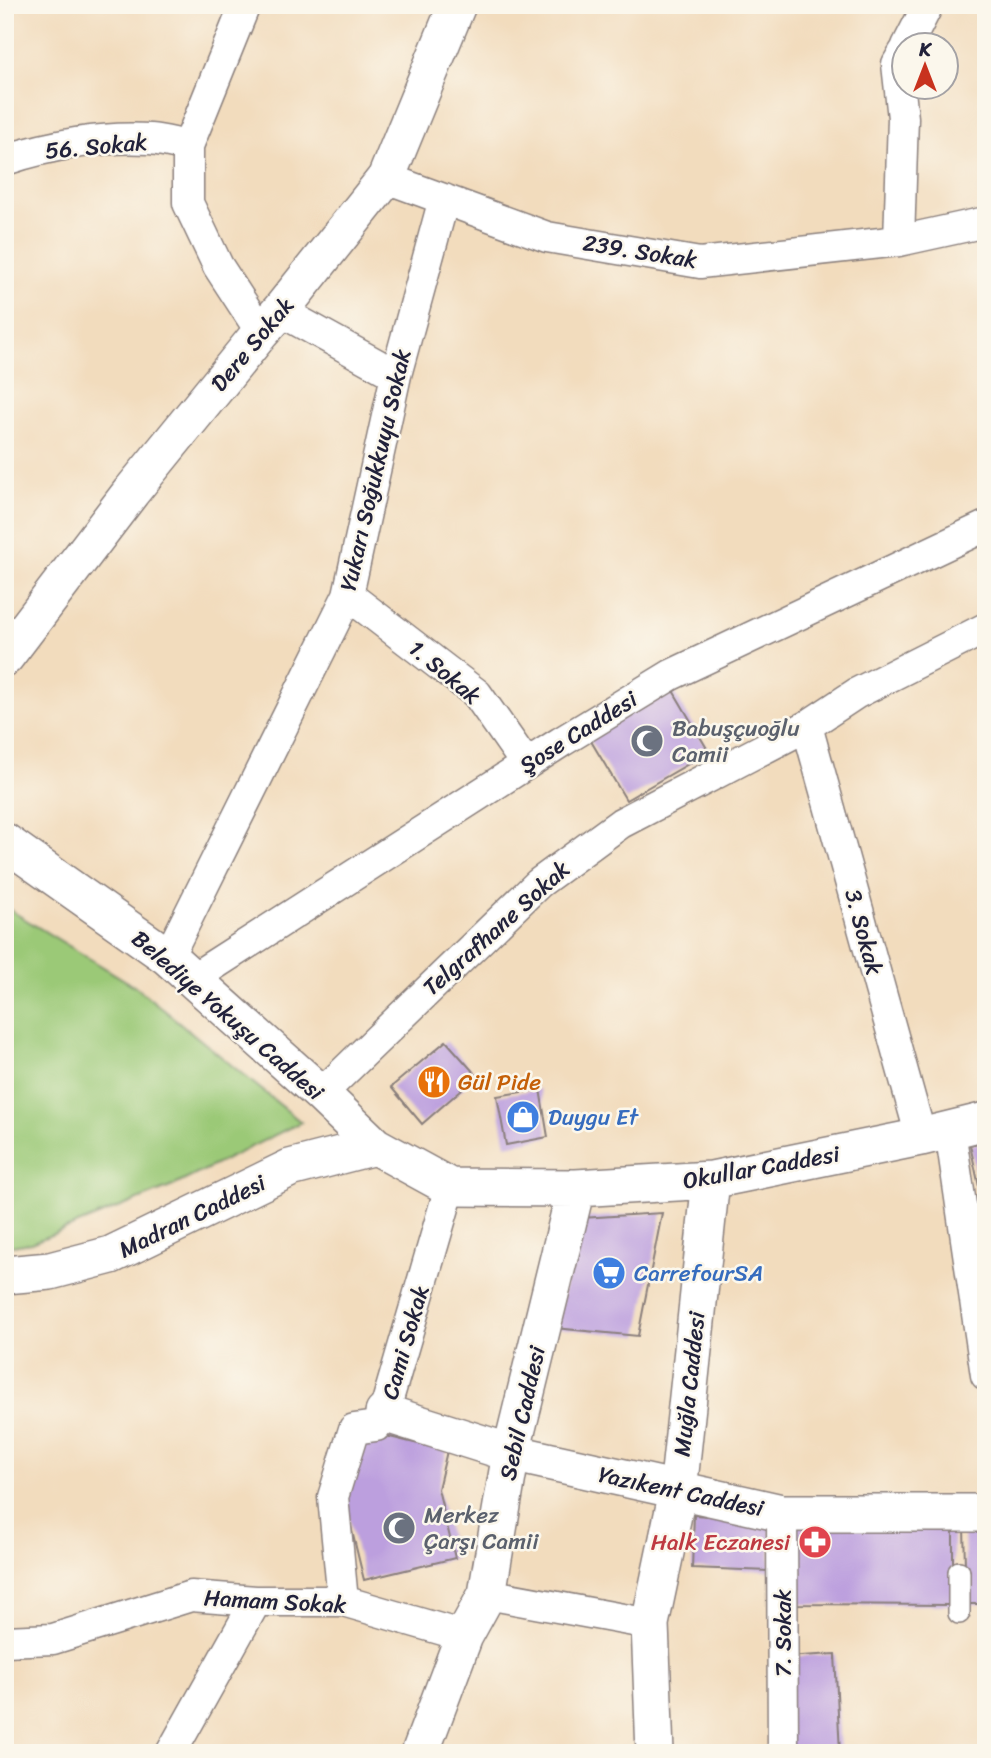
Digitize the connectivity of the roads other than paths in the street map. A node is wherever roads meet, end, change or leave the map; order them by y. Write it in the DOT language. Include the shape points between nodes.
graph roads {
  1 [pos="245,5"];
  2 [pos="457,5"];
  3 [pos="928,5"];
  4 [pos="914,32"];
  5 [pos="901,102"];
  6 [pos="188,146"];
  7 [pos="5,160"];
  8 [pos="386,178"];
  9 [pos="444,200"];
  10 [pos="986,222"];
  11 [pos="899,241"];
  12 [pos="271,321"];
  13 [pos="397,375"];
  14 [pos="986,526"];
  15 [pos="348,595"];
  16 [pos="986,628"];
  17 [pos="6,650"];
  18 [pos="807,726"];
  19 [pos="526,764"];
  20 [pos="5,842"];
  21 [pos="180,968"];
  22 [pos="321,1094"];
  23 [pos="986,1121"];
  24 [pos="936,1133"];
  25 [pos="376,1146"];
  26 [pos="710,1180"];
  27 [pos="450,1187"];
  28 [pos="576,1188"];
  29 [pos="5,1275"];
  30 [pos="986,1375"];
  31 [pos="384,1413"];
  32 [pos="511,1453"];
  33 [pos="678,1491"];
  34 [pos="782,1513"];
  35 [pos="986,1513"];
  36 [pos="959,1572"];
  37 [pos="487,1594"];
  38 [pos="256,1601"];
  39 [pos="343,1601"];
  40 [pos="959,1614"];
  41 [pos="649,1624"];
  42 [pos="464,1636"];
  43 [pos="5,1640"];
  44 [pos="171,1753"];
  45 [pos="420,1753"];
  46 [pos="655,1753"];
  47 [pos="783,1753"];
  1 -- 6 [label="street"];
  2 -- 8 [label="street, Dere Sokak"];
  3 -- 4 [label="street"];
  5 -- 11 [label="street"];
  6 -- 7 [label="street, 56. Sokak" via="151,139 119,140"];
  6 -- 12 [label="street" via="188,202 218,266"];
  8 -- 9 [label="street, 239. Sokak"];
  8 -- 12 [label="street, Dere Sokak"];
  9 -- 11 [label="street, 239. Sokak" via="547,237 700,263"];
  9 -- 13 [label="street, Yukarı Soğukkuyu Sokak"];
  10 -- 11 [label="street, 239. Sokak"];
  12 -- 13 [label="street"];
  12 -- 17 [label="street, Dere Sokak"];
  13 -- 15 [label="street, Yukarı Soğukkuyu Sokak"];
  14 -- 19 [label="street, Şose Caddesi" via="671,674"];
  15 -- 19 [label="street, 1. Sokak" via="477,694"];
  15 -- 21 [label="street, Yukarı Soğukkuyu Sokak"];
  16 -- 18 [label="street, Telgrafhane Sokak" via="857,693"];
  18 -- 22 [label="street, Telgrafhane Sokak" via="621,823 539,883"];
  18 -- 24 [label="street, 3. Sokak"];
  19 -- 21 [label="street, Şose Caddesi"];
  20 -- 21 [label="street, Belediye Yokuşu Caddesi"];
  21 -- 22 [label="street, Belediye Yokuşu Caddesi"];
  22 -- 25 [label="street, Belediye Yokuşu Caddesi"];
  23 -- 24 [label="street, Okullar Caddesi"];
  24 -- 26 [label="street, Okullar Caddesi"];
  24 -- 30 [label="street, 3. Sokak"];
  25 -- 27 [label="street, Belediye Yokuşu Caddesi"];
  25 -- 29 [label="street, Madran Caddesi" via="290,1168 111,1255"];
  26 -- 28 [label="street, Okullar Caddesi"];
  26 -- 33 [label="street, Muğla Caddesi"];
  27 -- 28 [label="street, Okullar Caddesi"];
  27 -- 31 [label="street, Cami Sokak"];
  28 -- 32 [label="street, Sebil Caddesi"];
  31 -- 32 [label="street, Yazıkent Caddesi"];
  31 -- 39 [label="street, Cami Sokak" via="376,1426 355,1429 332,1497"];
  32 -- 33 [label="street, Yazıkent Caddesi"];
  32 -- 37 [label="street, Sebil Caddesi"];
  33 -- 34 [label="street, Yazıkent Caddesi"];
  33 -- 41 [label="street, Muğla Caddesi"];
  34 -- 35 [label="street, Yazıkent Caddesi"];
  34 -- 47 [label="street, 7. Sokak"];
  36 -- 40 [label="street"];
  37 -- 41 [label="street"];
  37 -- 42 [label="street, Sebil Caddesi"];
  38 -- 39 [label="street, Hamam Sokak"];
  38 -- 43 [label="street, Hamam Sokak" via="191,1596 53,1639"];
  38 -- 44 [label="street"];
  39 -- 42 [label="street, Hamam Sokak"];
  41 -- 46 [label="street, Muğla Caddesi"];
  42 -- 45 [label="street, Sebil Caddesi"];
}
